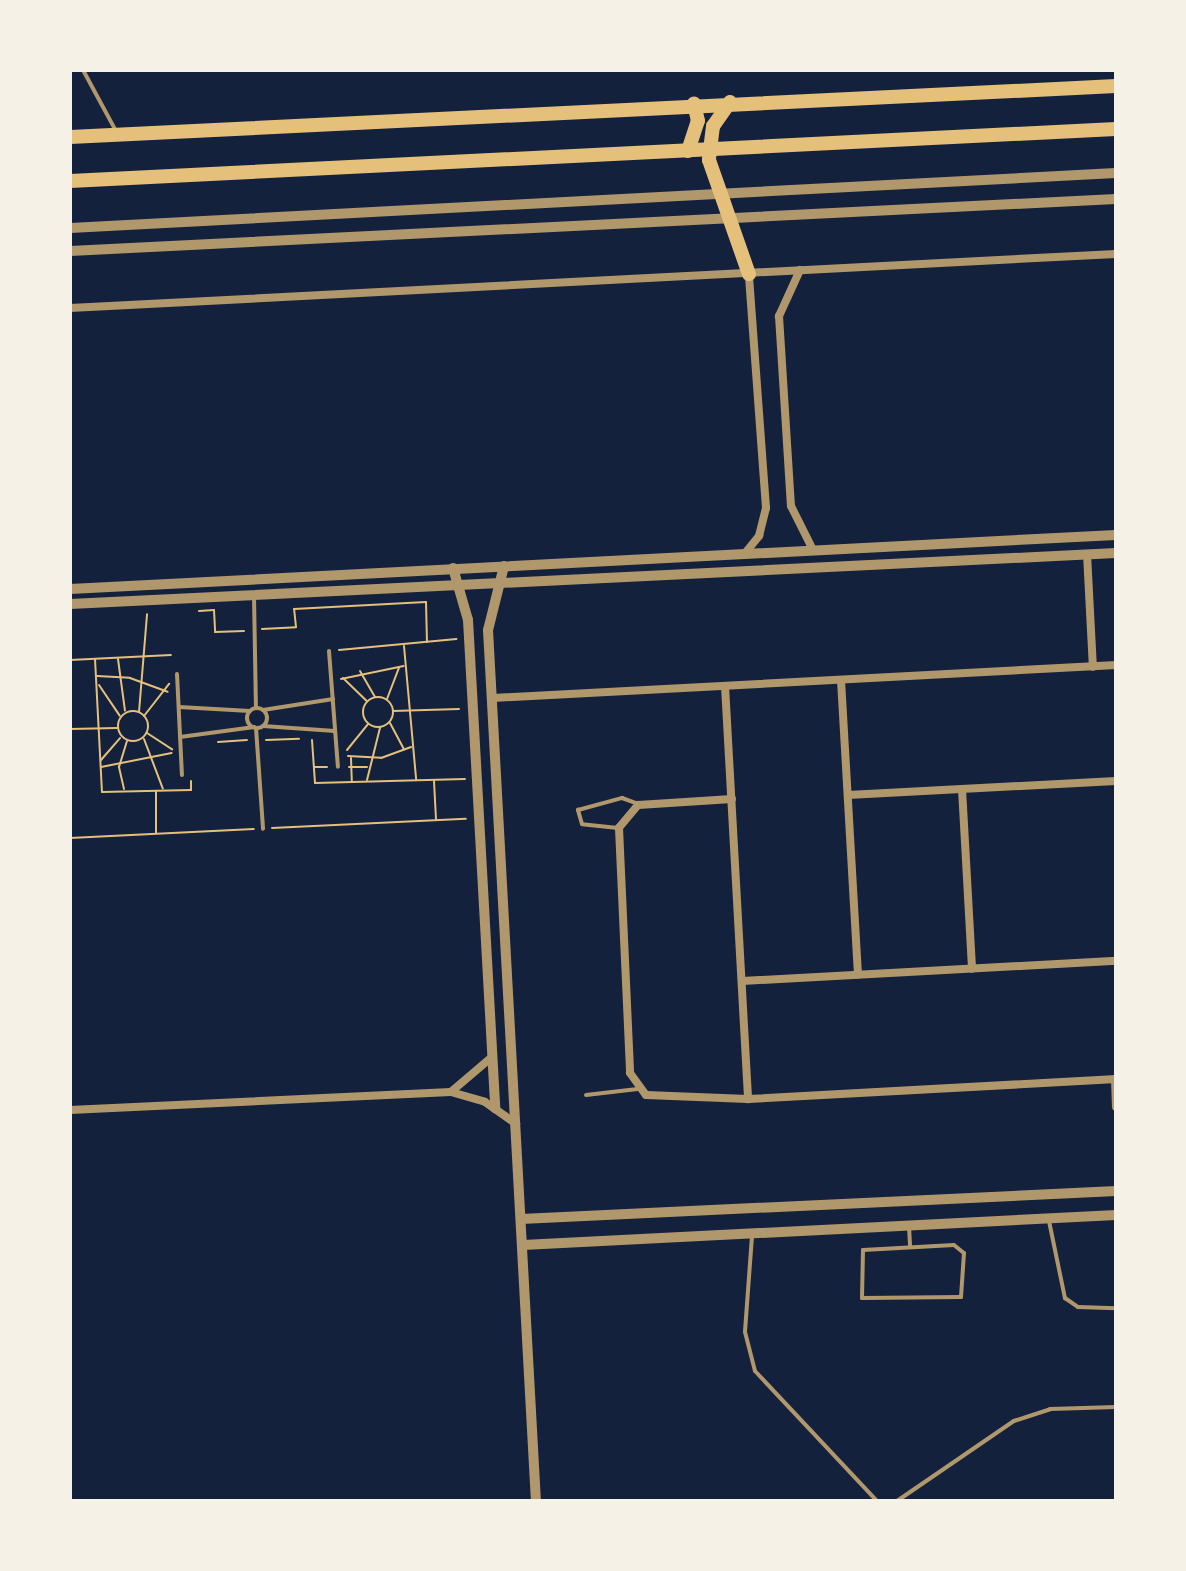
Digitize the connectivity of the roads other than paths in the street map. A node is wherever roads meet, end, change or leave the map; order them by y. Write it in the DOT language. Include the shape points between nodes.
graph roads {
  1 [pos="83,70"];
  2 [pos="1116,86"];
  3 [pos="730,102"];
  4 [pos="694,103"];
  5 [pos="1116,129"];
  6 [pos="118,135"];
  7 [pos="70,137"];
  8 [pos="688,151"];
  9 [pos="708,151"];
  10 [pos="1116,173"];
  11 [pos="70,181"];
  12 [pos="717,195"];
  13 [pos="1116,199"];
  14 [pos="725,217"];
  15 [pos="70,228"];
  16 [pos="70,251"];
  17 [pos="1116,254"];
  18 [pos="800,270"];
  19 [pos="749,274"];
  20 [pos="70,308"];
  21 [pos="1116,535"];
  22 [pos="812,548"];
  23 [pos="746,552"];
  24 [pos="1116,553"];
  25 [pos="1087,554"];
  26 [pos="504,566"];
  27 [pos="453,568"];
  28 [pos="494,584"];
  29 [pos="461,586"];
  30 [pos="70,589"];
  31 [pos="254,596"];
  32 [pos="70,604"];
  33 [pos="329,651"];
  34 [pos="1116,665"];
  35 [pos="1093,667"];
  36 [pos="177,674"];
  37 [pos="841,680"];
  38 [pos="725,686"];
  39 [pos="493,698"];
  40 [pos="333,699"];
  41 [pos="179,707"];
  42 [pos="256,708"];
  43 [pos="263,710"];
  44 [pos="250,711"];
  45 [pos="263,726"];
  46 [pos="255,727"];
  47 [pos="335,731"];
  48 [pos="180,737"];
  49 [pos="338,767"];
  50 [pos="182,775"];
  51 [pos="1116,781"];
  52 [pos="962,789"];
  53 [pos="848,795"];
  54 [pos="732,799"];
  55 [pos="638,805"];
  56 [pos="619,828"];
  57 [pos="263,829"];
  58 [pos="1116,961"];
  59 [pos="972,969"];
  60 [pos="858,975"];
  61 [pos="742,981"];
  62 [pos="492,1057"];
  63 [pos="1115,1079"];
  64 [pos="638,1089"];
  65 [pos="451,1092"];
  66 [pos="586,1095"];
  67 [pos="748,1099"];
  68 [pos="1116,1107"];
  69 [pos="495,1108"];
  70 [pos="70,1110"];
  71 [pos="517,1125"];
  72 [pos="1116,1191"];
  73 [pos="1116,1215"];
  74 [pos="521,1219"];
  75 [pos="1049,1219"];
  76 [pos="909,1226"];
  77 [pos="752,1234"];
  78 [pos="523,1245"];
  79 [pos="910,1247"];
  80 [pos="1116,1308"];
  81 [pos="1116,1407"];
  82 [pos="536,1501"];
  83 [pos="877,1501"];
  84 [pos="897,1501"];
  1 -- 6 [label="lane"];
  2 -- 3 [label="main road"];
  3 -- 4 [label="main road"];
  3 -- 9 [label="main road" via="713,126"];
  4 -- 6 [label="main road"];
  4 -- 8 [label="main road" via="698,121"];
  5 -- 9 [label="main road"];
  6 -- 7 [label="main road"];
  8 -- 9 [label="main road"];
  8 -- 11 [label="main road"];
  9 -- 12 [label="main road"];
  10 -- 12 [label="street"];
  12 -- 14 [label="main road"];
  12 -- 15 [label="street"];
  13 -- 14 [label="street"];
  14 -- 16 [label="street"];
  14 -- 19 [label="main road"];
  17 -- 18 [label="street"];
  18 -- 19 [label="street"];
  18 -- 22 [label="street" via="779,316 791,506"];
  19 -- 20 [label="street"];
  19 -- 23 [label="street" via="766,508 759,536"];
  21 -- 22 [label="street"];
  22 -- 23 [label="street"];
  23 -- 26 [label="street"];
  24 -- 25 [label="street"];
  25 -- 28 [label="street"];
  25 -- 35 [label="street"];
  26 -- 27 [label="street"];
  26 -- 28 [label="street"];
  27 -- 29 [label="street"];
  27 -- 30 [label="street"];
  28 -- 29 [label="street"];
  28 -- 39 [label="street" via="488,621"];
  29 -- 31 [label="street"];
  29 -- 62 [label="street" via="469,638"];
  31 -- 32 [label="street"];
  31 -- 42 [label="lane"];
  33 -- 40 [label="lane"];
  34 -- 35 [label="street"];
  35 -- 37 [label="street"];
  36 -- 41 [label="lane"];
  37 -- 38 [label="street"];
  37 -- 53 [label="street"];
  38 -- 39 [label="street"];
  38 -- 54 [label="street"];
  39 -- 71 [label="street"];
  40 -- 43 [label="lane"];
  40 -- 47 [label="lane"];
  41 -- 44 [label="lane"];
  41 -- 48 [label="lane"];
  42 -- 43 [label="lane"];
  42 -- 44 [label="lane"];
  43 -- 45 [label="lane"];
  44 -- 46 [label="lane"];
  45 -- 46 [label="lane"];
  45 -- 47 [label="lane"];
  46 -- 48 [label="lane"];
  46 -- 57 [label="lane"];
  47 -- 49 [label="lane"];
  48 -- 50 [label="lane"];
  51 -- 52 [label="street"];
  52 -- 53 [label="street"];
  52 -- 59 [label="street"];
  53 -- 60 [label="street"];
  54 -- 55 [label="street"];
  54 -- 61 [label="street"];
  55 -- 56 [label="street"];
  55 -- 56 [label="lane" via="622,798 578,810 582,824"];
  56 -- 64 [label="street" via="629,1064"];
  58 -- 59 [label="street"];
  59 -- 60 [label="street"];
  60 -- 61 [label="street"];
  61 -- 67 [label="street"];
  62 -- 65 [label="street"];
  62 -- 69 [label="street"];
  63 -- 67 [label="street"];
  63 -- 68 [label="street"];
  64 -- 66 [label="lane"];
  64 -- 67 [label="street" via="667,1101"];
  65 -- 69 [label="street"];
  65 -- 70 [label="street"];
  69 -- 71 [label="street"];
  71 -- 74 [label="street"];
  72 -- 74 [label="street"];
  73 -- 75 [label="street"];
  74 -- 78 [label="street"];
  75 -- 76 [label="street"];
  75 -- 80 [label="lane" via="1065,1298 1078,1307"];
  76 -- 77 [label="street"];
  76 -- 79 [label="lane"];
  77 -- 78 [label="street"];
  77 -- 83 [label="lane" via="745,1332 755,1371"];
  78 -- 82 [label="street"];
  79 -- 79 [label="lane" via="962,1248 964,1293 862,1298 860,1253"];
  81 -- 84 [label="lane" via="1050,1409 1014,1421"];
}
